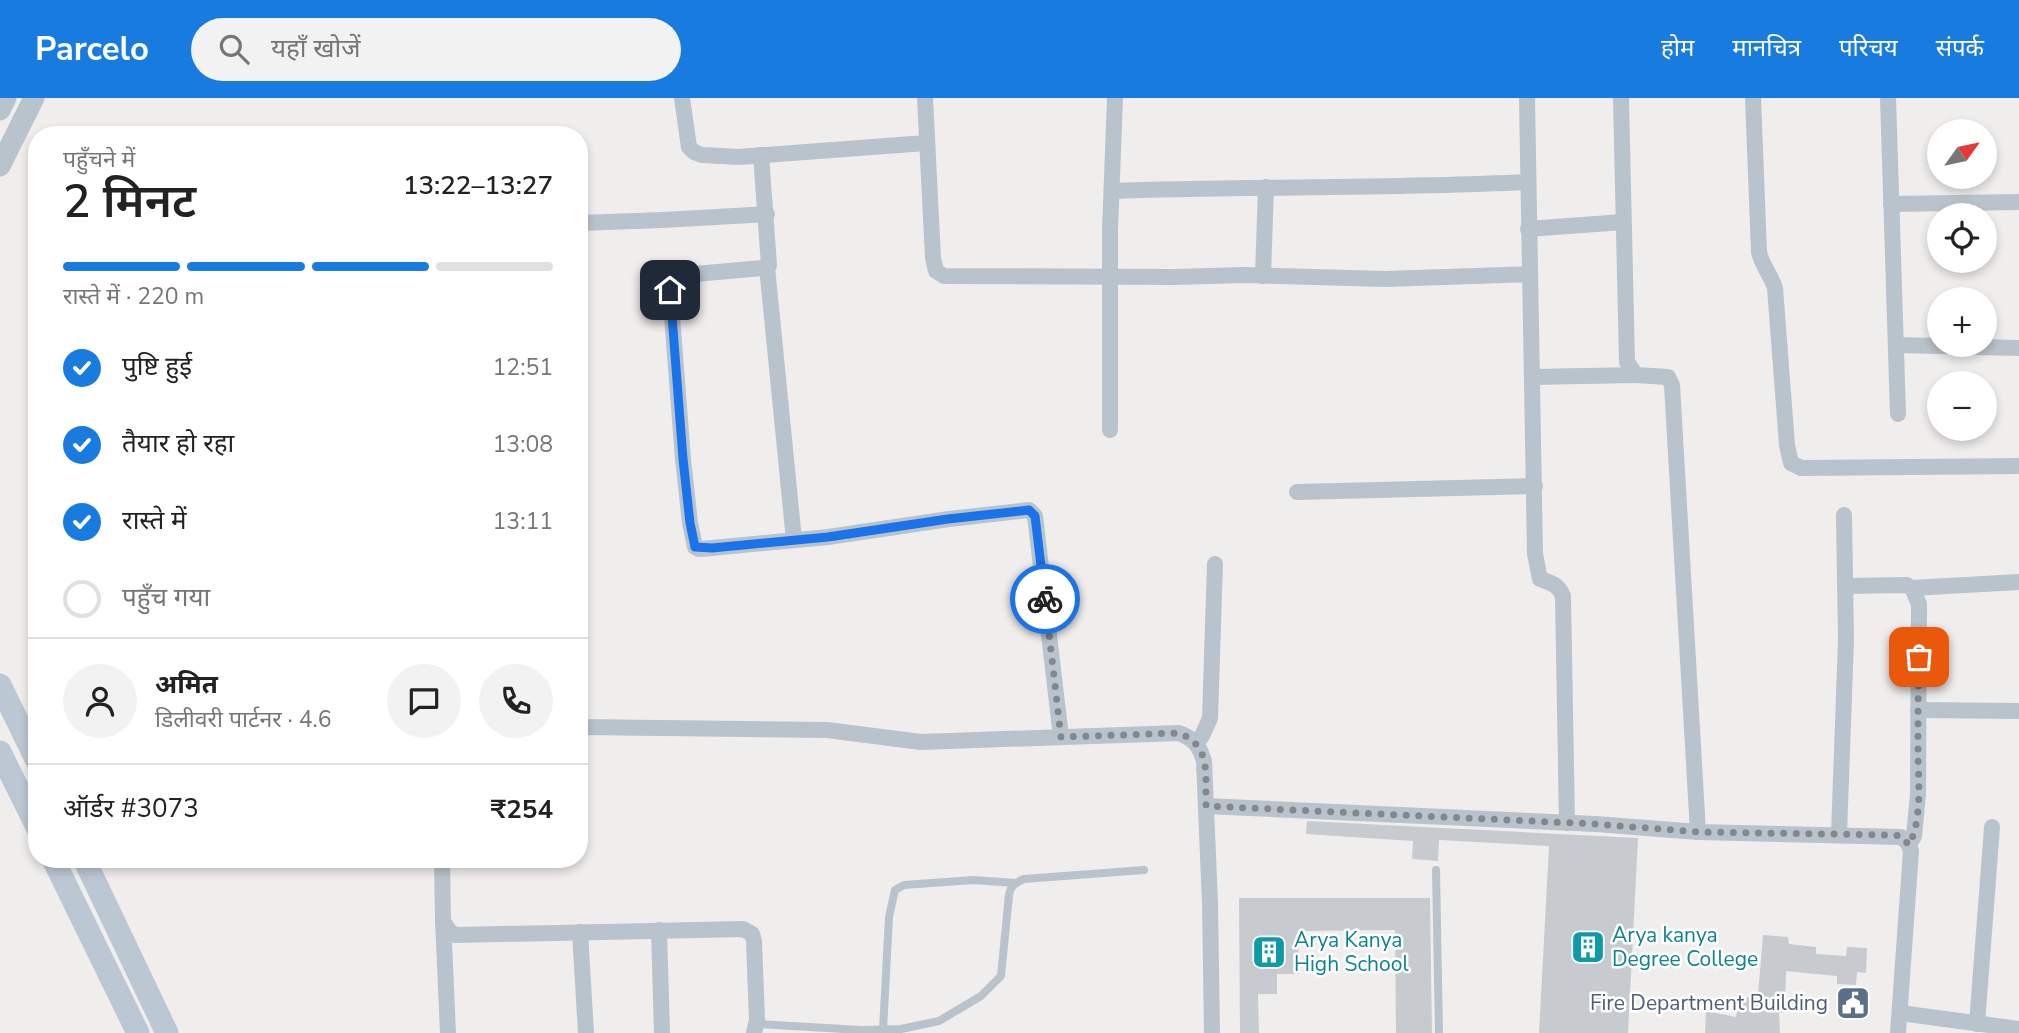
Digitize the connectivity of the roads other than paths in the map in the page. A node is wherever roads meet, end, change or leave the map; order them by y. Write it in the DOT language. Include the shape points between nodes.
graph roads {
  1 [pos="6,98"];
  2 [pos="34,98"];
  3 [pos="682,98"];
  4 [pos="925,98"];
  5 [pos="1115,98"];
  6 [pos="1527,98"];
  7 [pos="1621,98"];
  8 [pos="1754,98"];
  9 [pos="1888,98"];
  10 [pos="0,110"];
  11 [pos="7,136"];
  12 [pos="926,143"];
  13 [pos="761,155"];
  14 [pos="0,166"];
  15 [pos="1527,182"];
  16 [pos="1266,187"];
  17 [pos="1111,191"];
  18 [pos="2019,202"];
  19 [pos="1891,205"];
  20 [pos="767,214"];
  21 [pos="1623,222"];
  22 [pos="588,223"];
  23 [pos="1528,229"];
  24 [pos="767,267"];
  25 [pos="1530,274"];
  26 [pos="1110,276"];
  27 [pos="1263,276"];
  28 [pos="1896,345"];
  29 [pos="2019,348"];
  30 [pos="1636,375"];
  31 [pos="1532,377"];
  32 [pos="1898,414"];
  33 [pos="1110,430"];
  34 [pos="2019,466"];
  35 [pos="1535,486"];
  36 [pos="1297,492"];
  37 [pos="1844,515"];
  38 [pos="794,540"];
  39 [pos="1215,564"];
  40 [pos="2019,582"];
  41 [pos="1846,586"];
  42 [pos="1912,588"];
  43 [pos="0,685"];
  44 [pos="1918,710"];
  45 [pos="2019,711"];
  46 [pos="588,727"];
  47 [pos="1061,737"];
  48 [pos="28,743"];
  49 [pos="1196,743"];
  50 [pos="0,752"];
  51 [pos="1206,806"];
  52 [pos="28,809"];
  53 [pos="1567,823"];
  54 [pos="1992,827"];
  55 [pos="1698,832"];
  56 [pos="1839,834"];
  57 [pos="1909,845"];
  58 [pos="57,868"];
  59 [pos="88,868"];
  60 [pos="442,868"];
  61 [pos="1144,870"];
  62 [pos="1436,870"];
  63 [pos="1016,883"];
  64 [pos="443,921"];
  65 [pos="659,930"];
  66 [pos="579,932"];
  67 [pos="1900,1013"];
  68 [pos="1977,1024"];
  69 [pos="755,1029"];
  70 [pos="2019,1029"];
  71 [pos="883,1030"];
  72 [pos="138,1033"];
  73 [pos="167,1033"];
  74 [pos="448,1033"];
  75 [pos="586,1033"];
  76 [pos="662,1033"];
  77 [pos="1212,1033"];
  78 [pos="1439,1033"];
  79 [pos="1898,1033"];
  1 -- 10 [label="street"];
  2 -- 11 [label="street"];
  3 -- 13 [label="street" via="687,138 694,152"];
  4 -- 12 [label="street"];
  5 -- 17 [label="street"];
  6 -- 15 [label="street"];
  7 -- 21 [label="street"];
  8 -- 34 [label="street" via="1759,252 1775,288 1791,463 1801,468"];
  9 -- 19 [label="street"];
  11 -- 14 [label="street"];
  12 -- 13 [label="street"];
  12 -- 26 [label="street" via="936,271 956,277"];
  13 -- 20 [label="street"];
  15 -- 16 [label="street"];
  15 -- 23 [label="street"];
  16 -- 17 [label="street"];
  16 -- 27 [label="street"];
  17 -- 26 [label="street"];
  18 -- 19 [label="street"];
  19 -- 28 [label="street"];
  20 -- 22 [label="street"];
  20 -- 24 [label="street"];
  21 -- 23 [label="street"];
  21 -- 30 [label="street" via="1627,362"];
  23 -- 25 [label="street"];
  24 -- 38 [label="street"];
  24 -- 38 [label="street" via="684,275 673,282 683,459 695,547"];
  25 -- 27 [label="street" via="1385,279"];
  25 -- 31 [label="street"];
  26 -- 27 [label="street"];
  26 -- 33 [label="street"];
  28 -- 29 [label="street"];
  28 -- 32 [label="street"];
  30 -- 31 [label="street"];
  30 -- 55 [label="street" via="1668,377 1672,385"];
  31 -- 35 [label="street"];
  35 -- 36 [label="street"];
  35 -- 53 [label="street" via="1537,573 1540,579 1554,583 1563,596"];
  37 -- 41 [label="street"];
  38 -- 47 [label="street" via="1019,510 1034,512"];
  39 -- 49 [label="street" via="1210,718"];
  40 -- 42 [label="street"];
  41 -- 42 [label="street"];
  41 -- 56 [label="street"];
  42 -- 44 [label="street" via="1919,604"];
  43 -- 48 [label="main road"];
  44 -- 45 [label="street"];
  44 -- 57 [label="street" via="1916,823"];
  46 -- 47 [label="street" via="827,730 921,742"];
  47 -- 49 [label="street" via="1179,733"];
  49 -- 51 [label="street" via="1204,761"];
  50 -- 52 [label="main road"];
  51 -- 53 [label="street"];
  51 -- 77 [label="street"];
  53 -- 55 [label="street"];
  54 -- 68 [label="street"];
  55 -- 56 [label="street"];
  56 -- 57 [label="street" via="1901,836"];
  57 -- 67 [label="street"];
  58 -- 72 [label="main road"];
  59 -- 73 [label="main road"];
  60 -- 64 [label="street"];
  61 -- 63 [label="lane"];
  62 -- 78 [label="lane"];
  63 -- 71 [label="lane" via="1009,895 1004,967 997,982 939,1021"];
  63 -- 71 [label="lane" via="973,880 904,885 895,890 889,917"];
  64 -- 66 [label="street" via="456,935"];
  64 -- 74 [label="street"];
  65 -- 66 [label="street"];
  65 -- 69 [label="street" via="743,929 752,934"];
  65 -- 76 [label="street"];
  66 -- 75 [label="street"];
  67 -- 68 [label="street"];
  67 -- 79 [label="street"];
  68 -- 70 [label="street"];
  69 -- 71 [label="lane"];
}
